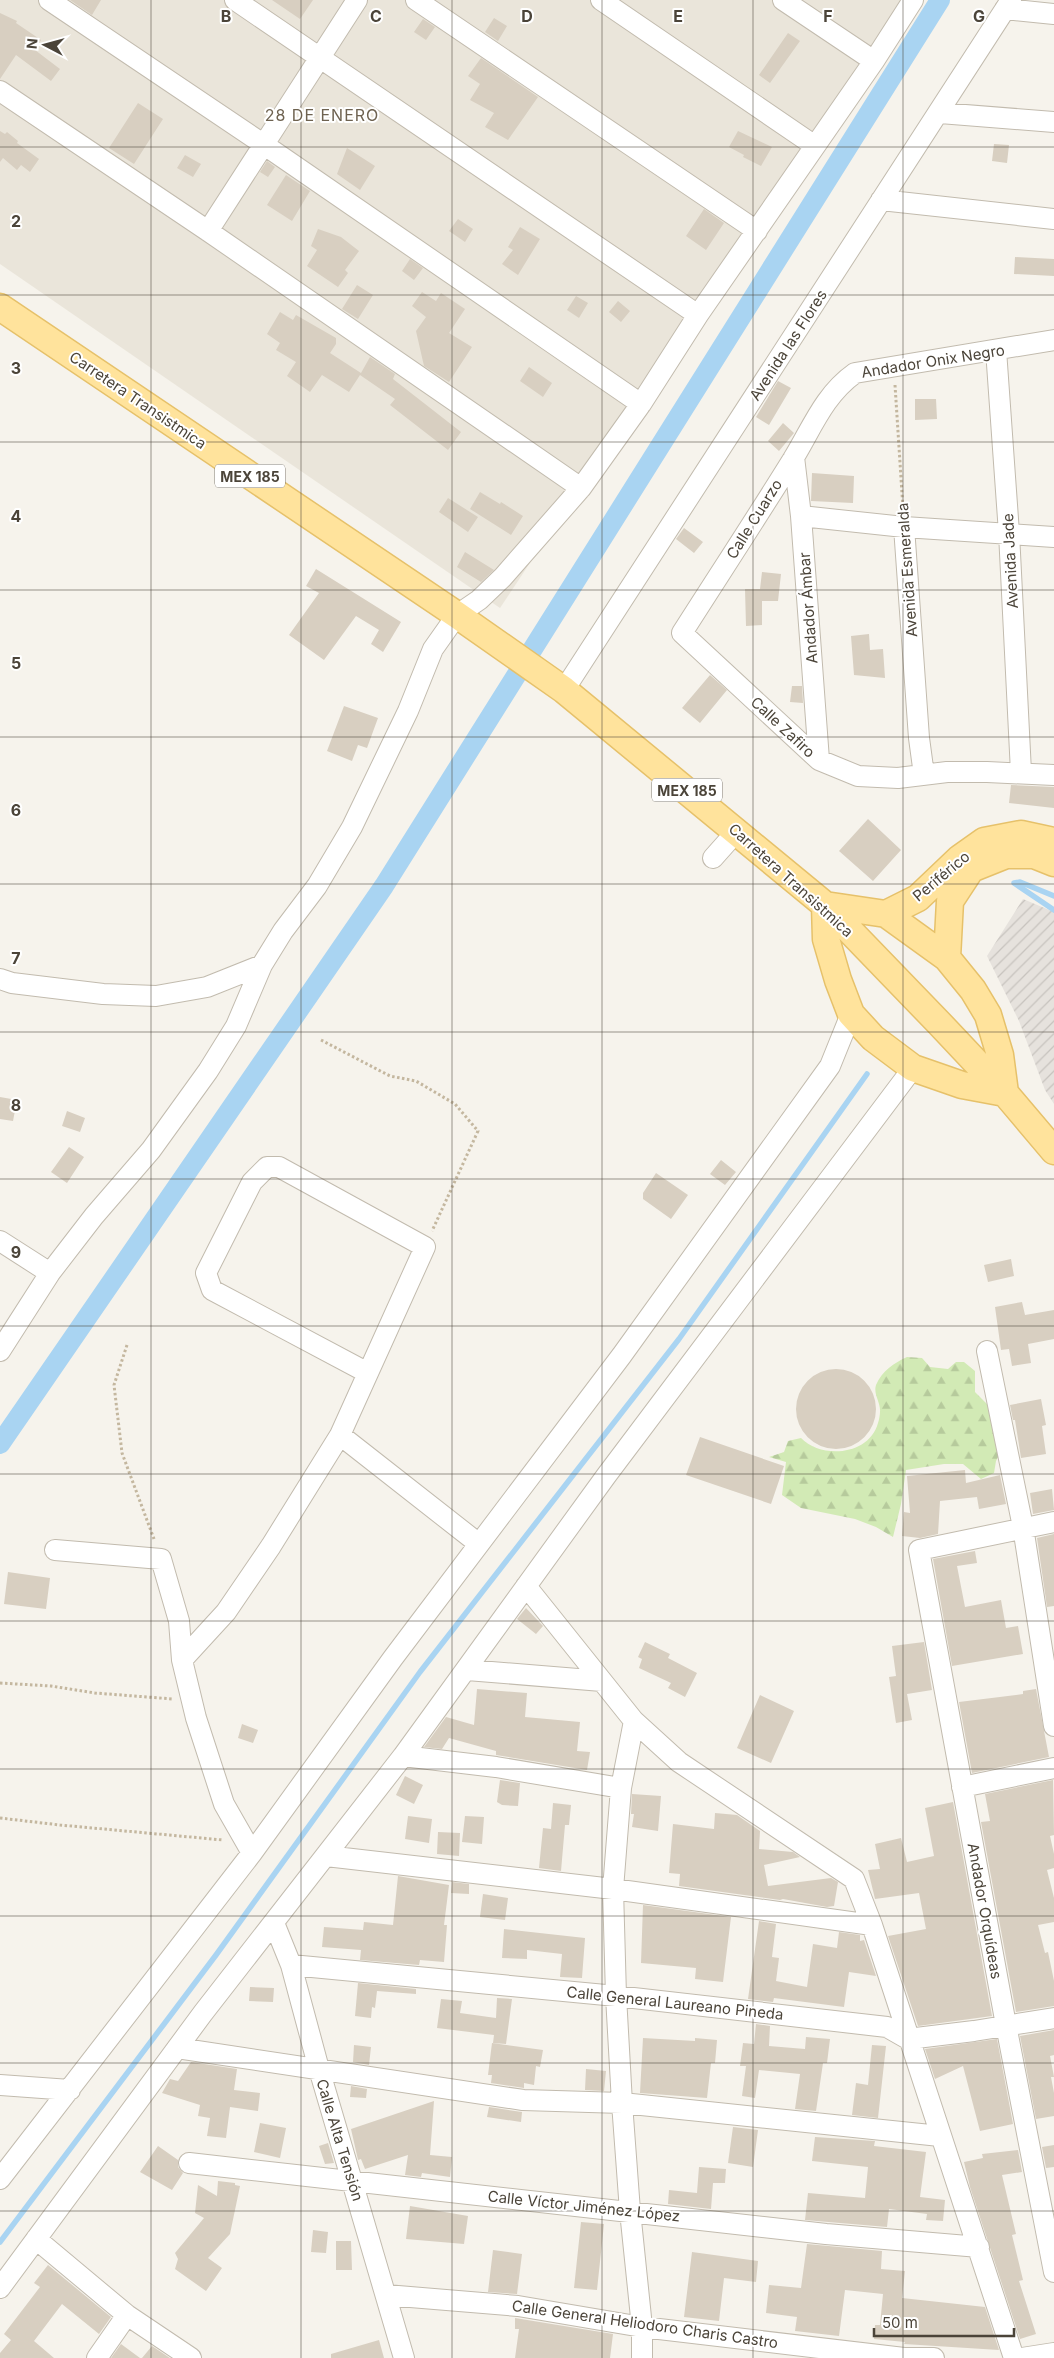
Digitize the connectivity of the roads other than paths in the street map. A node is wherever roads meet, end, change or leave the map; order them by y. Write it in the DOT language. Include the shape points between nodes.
graph roads {
  1 [pos="49,0"];
  2 [pos="235,0"];
  3 [pos="357,0"];
  4 [pos="416,0"];
  5 [pos="601,0"];
  6 [pos="783,0"];
  7 [pos="913,0"];
  8 [pos="1008,5"];
  9 [pos="1054,14"];
  10 [pos="320,57"];
  11 [pos="874,61"];
  12 [pos="0,91"];
  13 [pos="940,113"];
  14 [pos="1054,122"];
  15 [pos="263,144"];
  16 [pos="815,146"];
  17 [pos="881,200"];
  18 [pos="1054,219"];
  19 [pos="208,231"];
  20 [pos="757,231"];
  21 [pos="0,308"];
  22 [pos="698,315"];
  23 [pos="1054,340"];
  24 [pos="996,350"];
  25 [pos="641,404"];
  26 [pos="823,404"];
  27 [pos="794,457"];
  28 [pos="581,488"];
  29 [pos="801,516"];
  30 [pos="904,527"];
  31 [pos="1009,534"];
  32 [pos="1054,537"];
  33 [pos="457,615"];
  34 [pos="682,633"];
  35 [pos="556,684"];
  36 [pos="819,760"];
  37 [pos="1020,772"];
  38 [pos="924,775"];
  39 [pos="1054,775"];
  40 [pos="737,831"];
  41 [pos="1054,841"];
  42 [pos="1003,845"];
  43 [pos="713,858"];
  44 [pos="1054,863"];
  45 [pos="825,905"];
  46 [pos="886,914"];
  47 [pos="947,958"];
  48 [pos="262,965"];
  49 [pos="0,979"];
  50 [pos="851,1014"];
  51 [pos="913,1068"];
  52 [pos="1005,1093"];
  53 [pos="1054,1151"];
  54 [pos="0,1241"];
  55 [pos="50,1274"];
  56 [pos="0,1351"];
  57 [pos="987,1351"];
  58 [pos="368,1373"];
  59 [pos="340,1435"];
  60 [pos="1054,1522"];
  61 [pos="1023,1527"];
  62 [pos="479,1544"];
  63 [pos="55,1550"];
  64 [pos="526,1586"];
  65 [pos="182,1660"];
  66 [pos="466,1670"];
  67 [pos="602,1680"];
  68 [pos="634,1721"];
  69 [pos="1054,1726"];
  70 [pos="403,1756"];
  71 [pos="1054,1768"];
  72 [pos="962,1787"];
  73 [pos="621,1788"];
  74 [pos="252,1853"];
  75 [pos="326,1856"];
  76 [pos="613,1889"];
  77 [pos="274,1922"];
  78 [pos="872,1925"];
  79 [pos="291,1965"];
  80 [pos="616,1996"];
  81 [pos="1054,2018"];
  82 [pos="1006,2025"];
  83 [pos="908,2039"];
  84 [pos="177,2048"];
  85 [pos="319,2069"];
  86 [pos="0,2085"];
  87 [pos="70,2090"];
  88 [pos="622,2103"];
  89 [pos="940,2136"];
  90 [pos="189,2163"];
  91 [pos="0,2179"];
  92 [pos="353,2183"];
  93 [pos="630,2211"];
  94 [pos="36,2239"];
  95 [pos="978,2247"];
  96 [pos="1054,2272"];
  97 [pos="0,2288"];
  98 [pos="386,2295"];
  99 [pos="126,2315"];
  100 [pos="642,2327"];
  101 [pos="1054,2353"];
  102 [pos="96,2358"];
  103 [pos="192,2358"];
  104 [pos="404,2358"];
  105 [pos="642,2358"];
  106 [pos="934,2358"];
  107 [pos="1014,2358"];
  108 [pos="1022,2358"];
  1 -- 15 [label="street"];
  2 -- 10 [label="street"];
  3 -- 10 [label="street"];
  4 -- 20 [label="street"];
  5 -- 16 [label="street"];
  6 -- 11 [label="street"];
  7 -- 11 [label="street"];
  8 -- 9 [label="street"];
  8 -- 13 [label="street, Avenida las Flores"];
  10 -- 15 [label="street"];
  10 -- 22 [label="street"];
  11 -- 16 [label="street"];
  12 -- 19 [label="street"];
  13 -- 14 [label="street"];
  13 -- 17 [label="street, Avenida las Flores"];
  15 -- 19 [label="street"];
  15 -- 25 [label="street"];
  16 -- 20 [label="street"];
  17 -- 18 [label="street"];
  17 -- 35 [label="street, Avenida las Flores"];
  19 -- 28 [label="street"];
  20 -- 22 [label="street"];
  21 -- 33 [label="main road, Carretera Transistmica / MEX 185"];
  22 -- 25 [label="street"];
  23 -- 24 [label="street, Andador Onix Negro"];
  24 -- 26 [label="street, Andador Onix Negro" via="854,373"];
  24 -- 31 [label="street, Avenida Jade"];
  25 -- 28 [label="street"];
  26 -- 27 [label="street, Calle Cuarzo"];
  27 -- 29 [label="street, Andador Ámbar"];
  27 -- 34 [label="street, Calle Cuarzo"];
  28 -- 33 [label="street" via="503,577"];
  29 -- 30 [label="street"];
  29 -- 36 [label="street, Andador Ámbar"];
  30 -- 31 [label="street"];
  30 -- 38 [label="street, Avenida Esmeralda"];
  31 -- 32 [label="street"];
  31 -- 37 [label="street, Avenida Jade"];
  33 -- 35 [label="main road, Carretera Transistmica / MEX 185"];
  33 -- 48 [label="street" via="433,649 408,711 352,827 317,886"];
  34 -- 36 [label="street, Calle Zafiro"];
  35 -- 40 [label="main road, Carretera Transistmica / MEX 185"];
  36 -- 38 [label="street, Calle Zafiro" via="858,776 898,778"];
  37 -- 38 [label="street, Calle Zafiro"];
  37 -- 39 [label="street, Calle Zafiro"];
  40 -- 43 [label="street"];
  40 -- 45 [label="main road, Carretera Transistmica / MEX 185"];
  41 -- 42 [label="main road, Periférico" via="1021,834"];
  42 -- 44 [label="main road, Periférico"];
  42 -- 46 [label="main road, Periférico" via="984,841 960,858 918,898"];
  42 -- 47 [label="main road, Periférico" via="971,869 950,902"];
  45 -- 46 [label="main road"];
  45 -- 50 [label="main road" via="826,939"];
  45 -- 52 [label="main road, Carretera Transistmica / MEX 185"];
  46 -- 47 [label="main road"];
  47 -- 52 [label="main road" via="988,1014 1000,1054"];
  48 -- 49 [label="street" via="207,987 156,996 103,994"];
  48 -- 55 [label="street" via="236,1026 208,1070 151,1150 94,1216"];
  50 -- 51 [label="main road" via="873,1038"];
  50 -- 62 [label="street" via="830,1066 627,1348"];
  51 -- 52 [label="main road" via="962,1085"];
  51 -- 64 [label="street" via="746,1287"];
  52 -- 53 [label="main road, Carretera Transistmica / MEX 185"];
  54 -- 55 [label="street"];
  55 -- 56 [label="street"];
  57 -- 61 [label="street"];
  58 -- 58 [label="street" via="212,1290 206,1273 252,1182 267,1167 279,1167 424,1248"];
  58 -- 59 [label="street"];
  59 -- 62 [label="street"];
  59 -- 65 [label="street" via="226,1612"];
  60 -- 61 [label="street"];
  61 -- 69 [label="street"];
  61 -- 72 [label="street, Andador Orquídeas" via="919,1550"];
  62 -- 74 [label="street"];
  63 -- 65 [label="street" via="161,1558 179,1621"];
  64 -- 66 [label="street"];
  64 -- 67 [label="street"];
  65 -- 74 [label="street" via="224,1804"];
  66 -- 67 [label="street"];
  66 -- 70 [label="street"];
  67 -- 68 [label="street"];
  68 -- 73 [label="street"];
  68 -- 78 [label="street" via="679,1762 854,1879"];
  70 -- 73 [label="street"];
  70 -- 75 [label="street"];
  71 -- 72 [label="street"];
  72 -- 82 [label="street, Andador Orquídeas"];
  73 -- 76 [label="street"];
  74 -- 87 [label="street"];
  75 -- 76 [label="street"];
  75 -- 77 [label="street"];
  76 -- 78 [label="street"];
  76 -- 80 [label="street"];
  77 -- 79 [label="street, Calle Alta Tensión"];
  77 -- 84 [label="street"];
  78 -- 83 [label="street"];
  79 -- 80 [label="street, Calle General Laureano Pineda"];
  79 -- 85 [label="street, Calle Alta Tensión"];
  80 -- 83 [label="street, Calle General Laureano Pineda" via="887,2027"];
  80 -- 88 [label="street"];
  81 -- 82 [label="street"];
  82 -- 83 [label="street"];
  82 -- 96 [label="street, Andador Orquídeas"];
  83 -- 89 [label="street"];
  84 -- 85 [label="street"];
  84 -- 94 [label="street"];
  85 -- 88 [label="street" via="523,2100"];
  85 -- 92 [label="street, Calle Alta Tensión"];
  86 -- 87 [label="street"];
  87 -- 91 [label="street"];
  88 -- 89 [label="street"];
  88 -- 93 [label="street"];
  89 -- 95 [label="street"];
  90 -- 92 [label="street, Calle Víctor Jiménez López"];
  92 -- 93 [label="street, Calle Víctor Jiménez López"];
  92 -- 98 [label="street, Calle Alta Tensión"];
  93 -- 95 [label="street, Calle Víctor Jiménez López" via="826,2234"];
  93 -- 100 [label="street"];
  94 -- 97 [label="street"];
  94 -- 99 [label="street"];
  95 -- 107 [label="street"];
  98 -- 100 [label="street, Calle General Heliodoro Charis Castro" via="518,2306"];
  98 -- 104 [label="street, Calle Alta Tensión"];
  99 -- 102 [label="street"];
  99 -- 103 [label="street"];
  100 -- 105 [label="street"];
  100 -- 106 [label="street, Calle General Heliodoro Charis Castro" via="904,2358"];
  101 -- 108 [label="street"];
}
